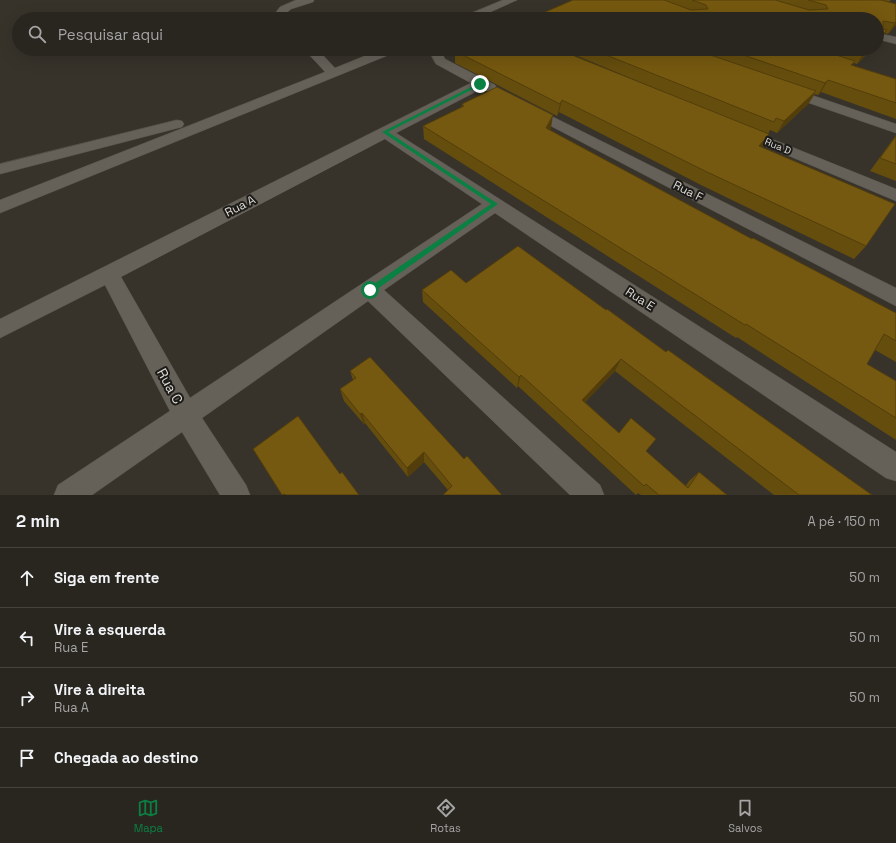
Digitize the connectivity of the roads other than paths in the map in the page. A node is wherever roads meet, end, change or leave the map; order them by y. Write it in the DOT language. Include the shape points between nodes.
graph roads {
  1 [pos="309,0"];
  2 [pos="512,0"];
  3 [pos="280,12"];
  4 [pos="483,12"];
  5 [pos="884,38"];
  6 [pos="896,41"];
  7 [pos="317,56"];
  8 [pos="374,56"];
  9 [pos="438,56"];
  10 [pos="333,72"];
  11 [pos="480,84"];
  12 [pos="777,86"];
  13 [pos="245,107"];
  14 [pos="729,126"];
  15 [pos="896,129"];
  16 [pos="385,132"];
  17 [pos="0,169"];
  18 [pos="896,195"];
  19 [pos="495,204"];
  20 [pos="0,207"];
  21 [pos="109,274"];
  22 [pos="370,290"];
  23 [pos="896,298"];
  24 [pos="0,329"];
  25 [pos="186,415"];
  26 [pos="896,468"];
  27 [pos="68,495"];
  28 [pos="236,495"];
  29 [pos="590,495"];
  1 -- 3 [label="street" via="282,9"];
  2 -- 4 [label="street"];
  5 -- 6 [label="street"];
  7 -- 10 [label="street"];
  8 -- 10 [label="street"];
  9 -- 11 [label="street, Rua F" via="440,61"];
  10 -- 13 [label="street"];
  11 -- 16 [label="street, Rua A"];
  11 -- 23 [label="street, Rua F"];
  12 -- 15 [label="street"];
  13 -- 17 [label="street"];
  13 -- 20 [label="street"];
  14 -- 18 [label="street, Rua D"];
  16 -- 19 [label="street, Rua E"];
  16 -- 21 [label="street, Rua A"];
  19 -- 22 [label="street"];
  19 -- 26 [label="street, Rua E"];
  21 -- 24 [label="street, Rua A"];
  21 -- 25 [label="street, Rua C"];
  22 -- 25 [label="street"];
  22 -- 29 [label="street"];
  25 -- 27 [label="street"];
  25 -- 28 [label="street, Rua C"];
}
